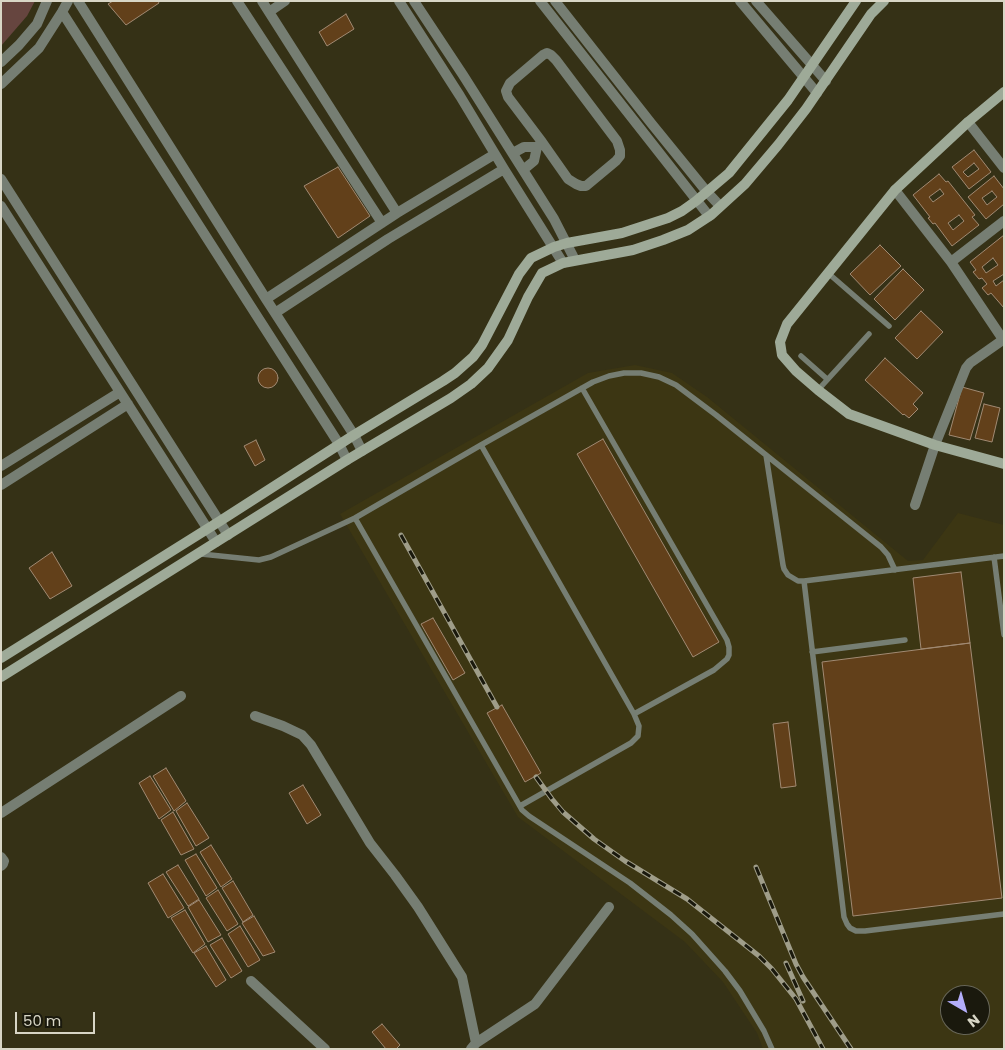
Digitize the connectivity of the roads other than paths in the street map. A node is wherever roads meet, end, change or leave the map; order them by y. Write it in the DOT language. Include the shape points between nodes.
graph roads {
  1 [pos="47,1"];
  2 [pos="68,1"];
  3 [pos="78,1"];
  4 [pos="237,1"];
  5 [pos="262,1"];
  6 [pos="285,1"];
  7 [pos="399,1"];
  8 [pos="414,1"];
  9 [pos="540,1"];
  10 [pos="555,1"];
  11 [pos="740,1"];
  12 [pos="756,1"];
  13 [pos="856,1"];
  14 [pos="884,1"];
  15 [pos="62,12"];
  16 [pos="269,12"];
  17 [pos="1,62"];
  18 [pos="812,66"];
  19 [pos="803,78"];
  20 [pos="826,81"];
  21 [pos="1,84"];
  22 [pos="1004,92"];
  23 [pos="817,93"];
  24 [pos="968,122"];
  25 [pos="539,144"];
  26 [pos="513,153"];
  27 [pos="496,154"];
  28 [pos="1004,168"];
  29 [pos="504,169"];
  30 [pos="523,170"];
  31 [pos="1,180"];
  32 [pos="895,190"];
  33 [pos="707,192"];
  34 [pos="696,201"];
  35 [pos="1,206"];
  36 [pos="720,206"];
  37 [pos="397,213"];
  38 [pos="709,216"];
  39 [pos="1004,221"];
  40 [pos="382,223"];
  41 [pos="567,243"];
  42 [pos="554,247"];
  43 [pos="575,260"];
  44 [pos="563,262"];
  45 [pos="952,262"];
  46 [pos="828,273"];
  47 [pos="266,299"];
  48 [pos="275,313"];
  49 [pos="889,326"];
  50 [pos="869,334"];
  51 [pos="1003,340"];
  52 [pos="801,356"];
  53 [pos="828,379"];
  54 [pos="582,388"];
  55 [pos="818,390"];
  56 [pos="120,392"];
  57 [pos="128,404"];
  58 [pos="354,435"];
  59 [pos="339,444"];
  60 [pos="481,445"];
  61 [pos="935,445"];
  62 [pos="362,451"];
  63 [pos="766,455"];
  64 [pos="347,460"];
  65 [pos="1004,464"];
  66 [pos="1,466"];
  67 [pos="1,485"];
  68 [pos="915,505"];
  69 [pos="355,518"];
  70 [pos="220,521"];
  71 [pos="207,529"];
  72 [pos="228,535"];
  73 [pos="216,542"];
  74 [pos="198,553"];
  75 [pos="1004,556"];
  76 [pos="994,557"];
  77 [pos="895,570"];
  78 [pos="804,581"];
  79 [pos="1004,634"];
  80 [pos="905,640"];
  81 [pos="812,652"];
  82 [pos="1,658"];
  83 [pos="1,677"];
  84 [pos="181,696"];
  85 [pos="634,714"];
  86 [pos="256,716"];
  87 [pos="520,806"];
  88 [pos="1,813"];
  89 [pos="608,907"];
  90 [pos="1004,914"];
  91 [pos="251,982"];
  92 [pos="473,1046"];
  93 [pos="325,1049"];
  94 [pos="772,1049"];
  1 -- 17 [label="street" via="37,24"];
  2 -- 15 [label="street"];
  3 -- 47 [label="street"];
  4 -- 40 [label="street"];
  5 -- 16 [label="street"];
  6 -- 16 [label="street"];
  7 -- 27 [label="street"];
  8 -- 26 [label="street"];
  9 -- 34 [label="street"];
  10 -- 33 [label="street"];
  11 -- 19 [label="street"];
  12 -- 18 [label="street"];
  13 -- 18 [label="street"];
  14 -- 20 [label="street" via="871,14"];
  15 -- 21 [label="street" via="38,48"];
  15 -- 59 [label="street"];
  16 -- 37 [label="street"];
  18 -- 19 [label="street"];
  18 -- 20 [label="street"];
  19 -- 23 [label="street"];
  19 -- 33 [label="street" via="729,173"];
  20 -- 23 [label="street"];
  22 -- 24 [label="street"];
  23 -- 36 [label="street" via="745,184"];
  24 -- 28 [label="street"];
  24 -- 32 [label="street"];
  25 -- 25 [label="street" via="506,91 510,83 547,53 556,60 617,141 620,156 586,186 581,186 568,179"];
  25 -- 26 [label="street"];
  25 -- 30 [label="street" via="534,161"];
  26 -- 30 [label="street"];
  27 -- 29 [label="street"];
  27 -- 37 [label="street"];
  29 -- 42 [label="street"];
  29 -- 48 [label="street"];
  30 -- 41 [label="street"];
  31 -- 70 [label="street"];
  32 -- 45 [label="street"];
  32 -- 46 [label="street"];
  33 -- 34 [label="street"];
  33 -- 36 [label="street"];
  34 -- 38 [label="street"];
  34 -- 41 [label="street" via="668,218 622,233"];
  35 -- 56 [label="street"];
  36 -- 38 [label="street"];
  37 -- 40 [label="street"];
  38 -- 43 [label="street" via="688,230 633,250"];
  39 -- 45 [label="street"];
  40 -- 47 [label="street"];
  41 -- 42 [label="street"];
  41 -- 43 [label="street"];
  42 -- 44 [label="street"];
  42 -- 58 [label="street" via="531,258 519,274 473,357 444,381"];
  43 -- 44 [label="street"];
  44 -- 62 [label="street" via="542,272 508,340 488,368 471,384"];
  45 -- 51 [label="street"];
  46 -- 49 [label="lane"];
  46 -- 55 [label="street" via="787,324 780,342 782,355"];
  47 -- 48 [label="street"];
  48 -- 58 [label="street"];
  50 -- 53 [label="lane"];
  51 -- 61 [label="street" via="966,368"];
  52 -- 53 [label="lane"];
  53 -- 55 [label="lane"];
  54 -- 60 [label="lane"];
  54 -- 63 [label="lane" via="624,372 659,376 676,385"];
  54 -- 85 [label="lane" via="730,647 727,659 714,670"];
  55 -- 61 [label="street" via="849,414"];
  56 -- 57 [label="street"];
  56 -- 66 [label="street"];
  57 -- 67 [label="street"];
  57 -- 71 [label="street"];
  58 -- 59 [label="street"];
  58 -- 62 [label="street"];
  59 -- 64 [label="street"];
  59 -- 70 [label="street"];
  60 -- 69 [label="lane"];
  60 -- 85 [label="lane"];
  61 -- 65 [label="street"];
  61 -- 68 [label="street"];
  62 -- 64 [label="street"];
  63 -- 77 [label="lane" via="881,547"];
  63 -- 78 [label="lane" via="784,569 792,578"];
  64 -- 72 [label="street"];
  69 -- 74 [label="lane" via="260,560"];
  69 -- 87 [label="lane"];
  70 -- 71 [label="street"];
  70 -- 72 [label="street"];
  71 -- 73 [label="street"];
  71 -- 82 [label="street"];
  72 -- 73 [label="street"];
  73 -- 74 [label="street"];
  74 -- 83 [label="street"];
  75 -- 76 [label="lane"];
  76 -- 77 [label="lane"];
  76 -- 79 [label="lane"];
  77 -- 78 [label="lane"];
  78 -- 81 [label="lane"];
  80 -- 81 [label="lane"];
  81 -- 90 [label="lane" via="847,924 860,931"];
  84 -- 88 [label="street"];
  85 -- 87 [label="lane" via="639,726 637,738"];
  86 -- 92 [label="street" via="302,735 311,745 370,843 418,907 462,977"];
  87 -- 94 [label="lane" via="529,816 643,893 692,934 740,991"];
  89 -- 92 [label="street" via="535,1004"];
  91 -- 93 [label="street"];
}
